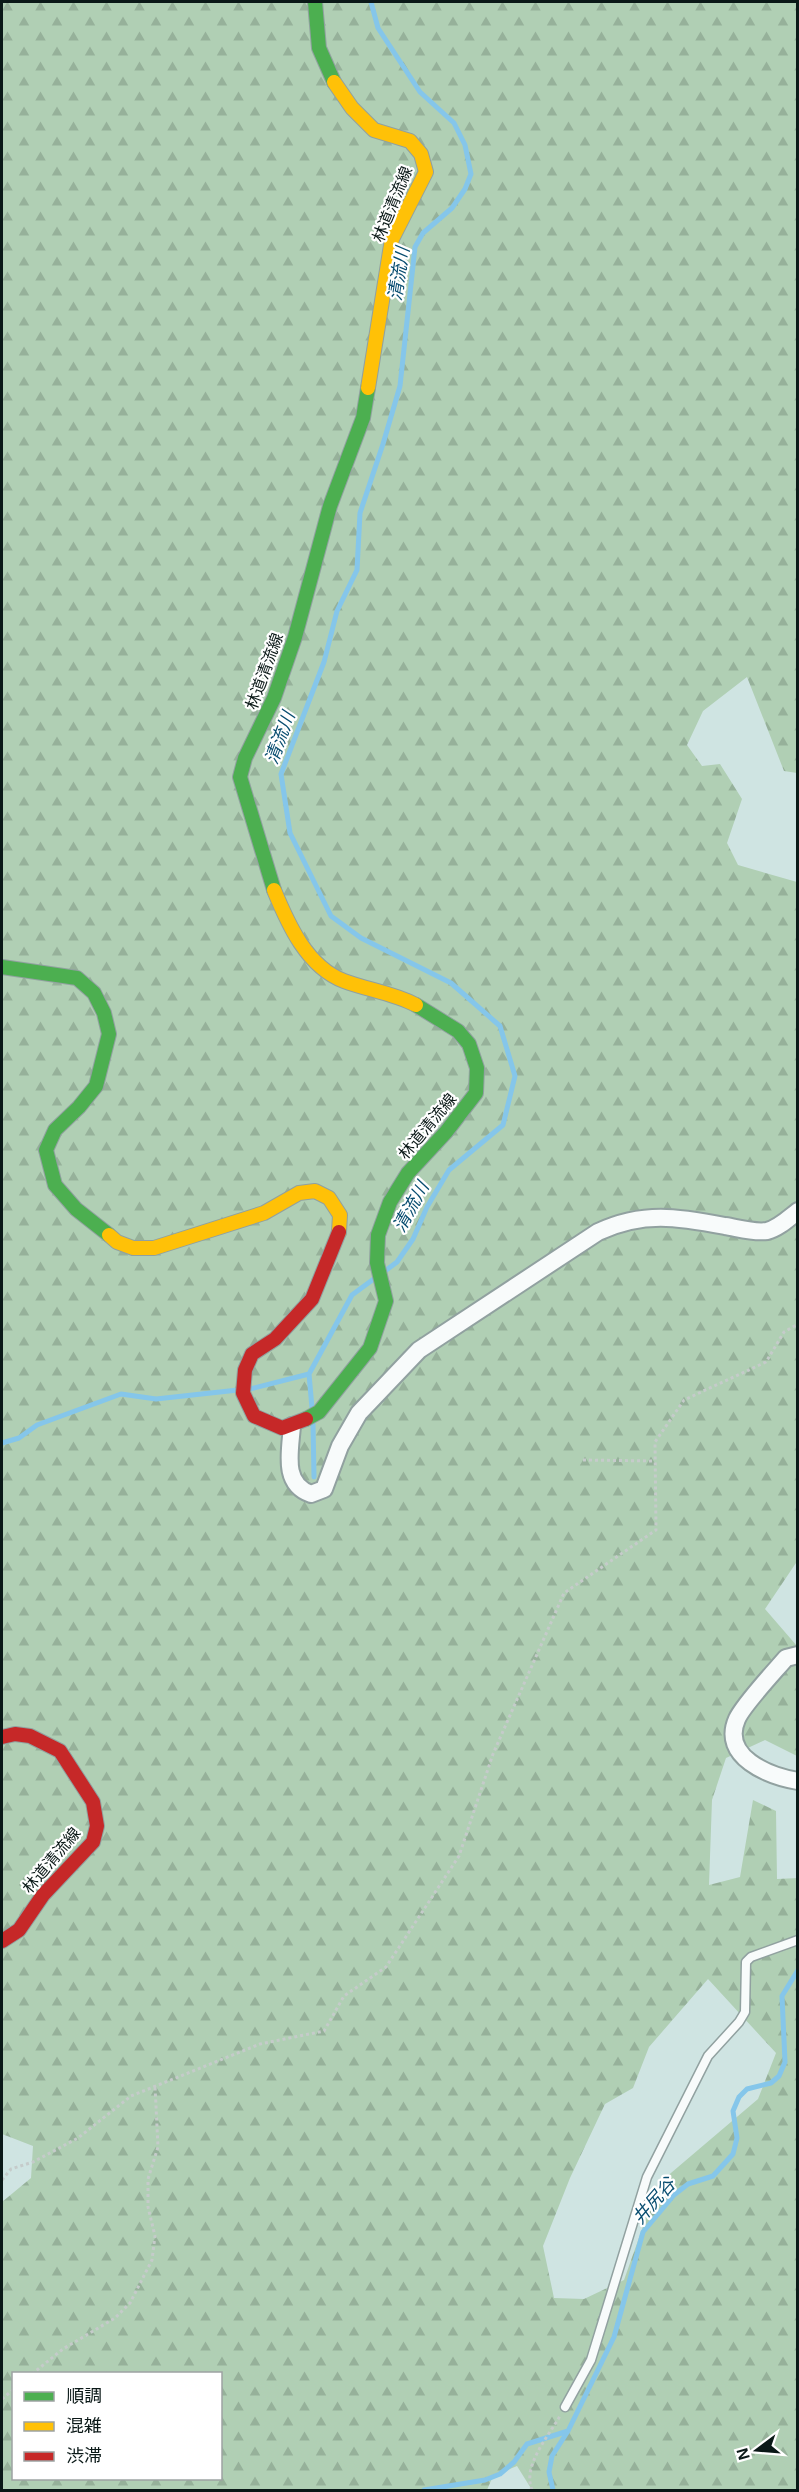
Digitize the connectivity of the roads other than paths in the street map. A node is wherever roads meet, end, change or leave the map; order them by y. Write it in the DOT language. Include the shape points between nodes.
graph roads {
  1 [pos="315,2"];
  2 [pos="2,967"];
  3 [pos="798,1211"];
  4 [pos="292,1426"];
  5 [pos="798,1655"];
  6 [pos="2,1737"];
  7 [pos="798,1781"];
  8 [pos="2,1941"];
  9 [pos="798,1941"];
  10 [pos="565,2407"];
  1 -- 4 [label="street, 林道清流線" via="319,48 332,79 374,130 410,141 421,154 426,172 392,239 363,418 330,506 274,698 240,777 269,877 302,946 342,980 405,999 458,1030 469,1044 477,1068 476,1093 408,1173 390,1202 378,1235 377,1263 386,1301 370,1348 319,1412"];
  2 -- 4 [label="street" via="77,978 94,993 104,1013 109,1034 96,1086 55,1130 46,1150 55,1185 76,1209 117,1242 133,1248 154,1248 264,1213 299,1193 315,1191 329,1198 340,1215 338,1238 312,1299 275,1339 252,1354 245,1370 243,1389 254,1416 282,1428"];
  3 -- 4 [label="street" via="767,1231 668,1218 620,1222 598,1232 419,1350 360,1413 340,1446 324,1489 311,1494 299,1490 292,1478"];
  5 -- 7 [label="street" via="786,1658 737,1718 733,1732 737,1751 749,1763"];
  6 -- 8 [label="street, 林道清流線" via="30,1736 60,1751 93,1802 96,1826 93,1842 43,1895 19,1930"];
  9 -- 10 [label="lane" via="746,1962 745,2012 708,2056 646,2177 591,2360"];
}
